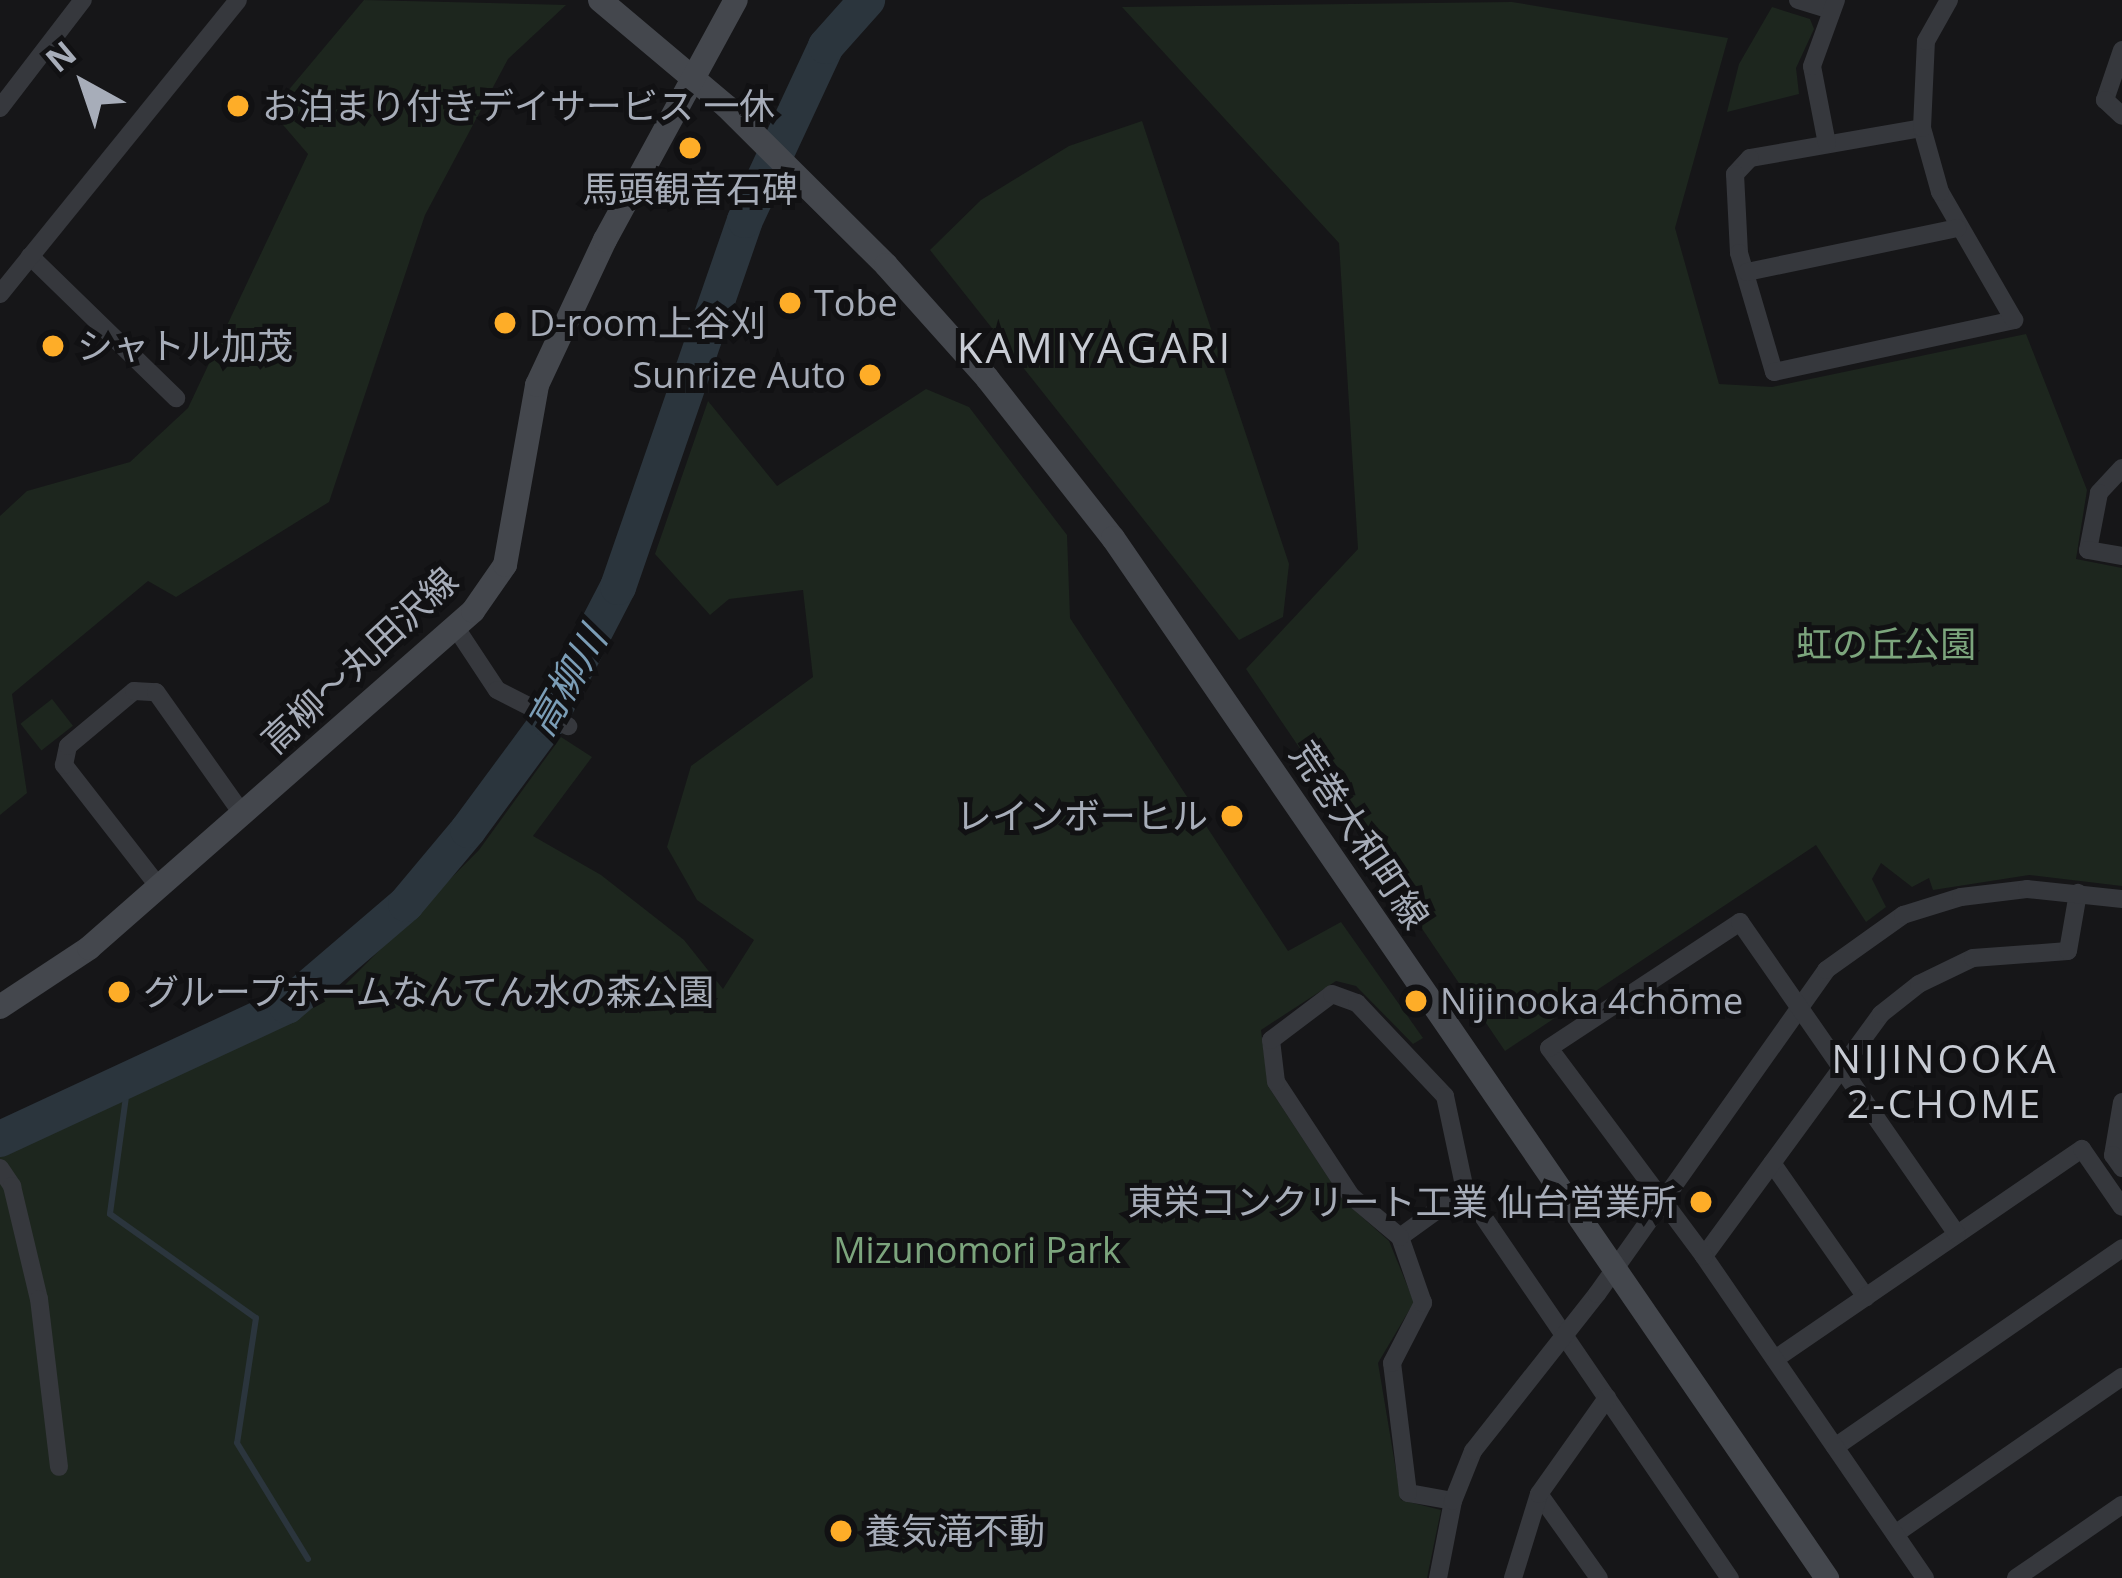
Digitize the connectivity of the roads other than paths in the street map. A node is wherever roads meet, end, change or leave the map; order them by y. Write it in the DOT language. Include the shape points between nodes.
graph roads {
  1 [pos="83,0"];
  2 [pos="238,0"];
  3 [pos="600,0"];
  4 [pos="736,0"];
  5 [pos="1798,0"];
  6 [pos="1949,0"];
  7 [pos="1833,5"];
  8 [pos="2122,50"];
  9 [pos="694,77"];
  10 [pos="0,108"];
  11 [pos="2122,116"];
  12 [pos="1922,128"];
  13 [pos="1827,143"];
  14 [pos="1957,228"];
  15 [pos="0,257"];
  16 [pos="25,263"];
  17 [pos="1748,272"];
  18 [pos="0,294"];
  19 [pos="176,398"];
  20 [pos="2122,468"];
  21 [pos="2122,556"];
  22 [pos="456,628"];
  23 [pos="568,726"];
  24 [pos="243,815"];
  25 [pos="159,887"];
  26 [pos="2078,892"];
  27 [pos="2122,898"];
  28 [pos="0,1007"];
  29 [pos="1801,1007"];
  30 [pos="1843,1065"];
  31 [pos="2122,1102"];
  32 [pos="1772,1163"];
  33 [pos="0,1168"];
  34 [pos="2122,1168"];
  35 [pos="1465,1190"];
  36 [pos="1664,1200"];
  37 [pos="2122,1208"];
  38 [pos="1957,1234"];
  39 [pos="1400,1238"];
  40 [pos="2122,1248"];
  41 [pos="1704,1256"];
  42 [pos="1615,1269"];
  43 [pos="1866,1297"];
  44 [pos="1566,1334"];
  45 [pos="1774,1359"];
  46 [pos="2122,1377"];
  47 [pos="1607,1398"];
  48 [pos="1835,1447"];
  49 [pos="59,1466"];
  50 [pos="1539,1494"];
  51 [pos="1453,1501"];
  52 [pos="2122,1505"];
  53 [pos="1895,1534"];
  54 [pos="1438,1578"];
  55 [pos="1513,1578"];
  56 [pos="1599,1578"];
  57 [pos="1730,1578"];
  58 [pos="1827,1578"];
  59 [pos="1925,1578"];
  60 [pos="2016,1578"];
  1 -- 10 [label="street"];
  2 -- 16 [label="street"];
  3 -- 9 [label="street"];
  4 -- 9 [label="street, 高柳～丸田沢線"];
  5 -- 7 [label="street"];
  6 -- 12 [label="street" via="1926,41"];
  7 -- 13 [label="street" via="1812,66"];
  8 -- 11 [label="street" via="2105,100"];
  9 -- 22 [label="street, 高柳～丸田沢線" via="537,385 505,565"];
  9 -- 42 [label="street, 荒巻大和町線" via="987,378 1113,538"];
  12 -- 13 [label="street"];
  12 -- 14 [label="street"];
  13 -- 17 [label="street" via="1750,158 1735,174"];
  14 -- 17 [label="street"];
  14 -- 17 [label="street" via="2014,320 1774,372"];
  15 -- 16 [label="street"];
  16 -- 18 [label="street"];
  16 -- 19 [label="street"];
  20 -- 21 [label="street" via="2099,493 2088,550"];
  22 -- 23 [label="street" via="497,690"];
  22 -- 24 [label="street, 高柳～丸田沢線"];
  24 -- 25 [label="street, 高柳～丸田沢線"];
  24 -- 25 [label="street" via="156,692 134,692 68,746 64,764"];
  25 -- 28 [label="street, 高柳～丸田沢線"];
  26 -- 27 [label="street"];
  26 -- 29 [label="street" via="1994,891 1904,915 1826,970"];
  26 -- 30 [label="street" via="2068,951 1973,958 1919,984 1881,1015"];
  29 -- 30 [label="street"];
  29 -- 36 [label="street"];
  29 -- 36 [label="street" via="1740,922 1549,1048"];
  30 -- 32 [label="street"];
  30 -- 38 [label="street"];
  31 -- 34 [label="street" via="2113,1155"];
  32 -- 41 [label="street"];
  32 -- 43 [label="street"];
  33 -- 49 [label="street" via="12,1186 39,1299"];
  35 -- 39 [label="street"];
  35 -- 39 [label="street" via="1445,1096 1358,1003 1332,994 1271,1040 1276,1082 1351,1196"];
  35 -- 44 [label="street"];
  36 -- 41 [label="street"];
  36 -- 42 [label="street"];
  37 -- 38 [label="street" via="2082,1149"];
  38 -- 43 [label="street"];
  39 -- 51 [label="street" via="1423,1303 1392,1363 1408,1493"];
  40 -- 48 [label="street"];
  41 -- 45 [label="street"];
  42 -- 44 [label="street"];
  42 -- 58 [label="street, 荒巻大和町線"];
  43 -- 45 [label="street"];
  44 -- 47 [label="street"];
  44 -- 51 [label="street" via="1473,1451"];
  45 -- 48 [label="street"];
  46 -- 53 [label="street"];
  47 -- 50 [label="street"];
  47 -- 57 [label="street"];
  48 -- 53 [label="street"];
  50 -- 55 [label="street"];
  50 -- 56 [label="street"];
  51 -- 54 [label="street"];
  52 -- 60 [label="street"];
  53 -- 59 [label="street"];
}
